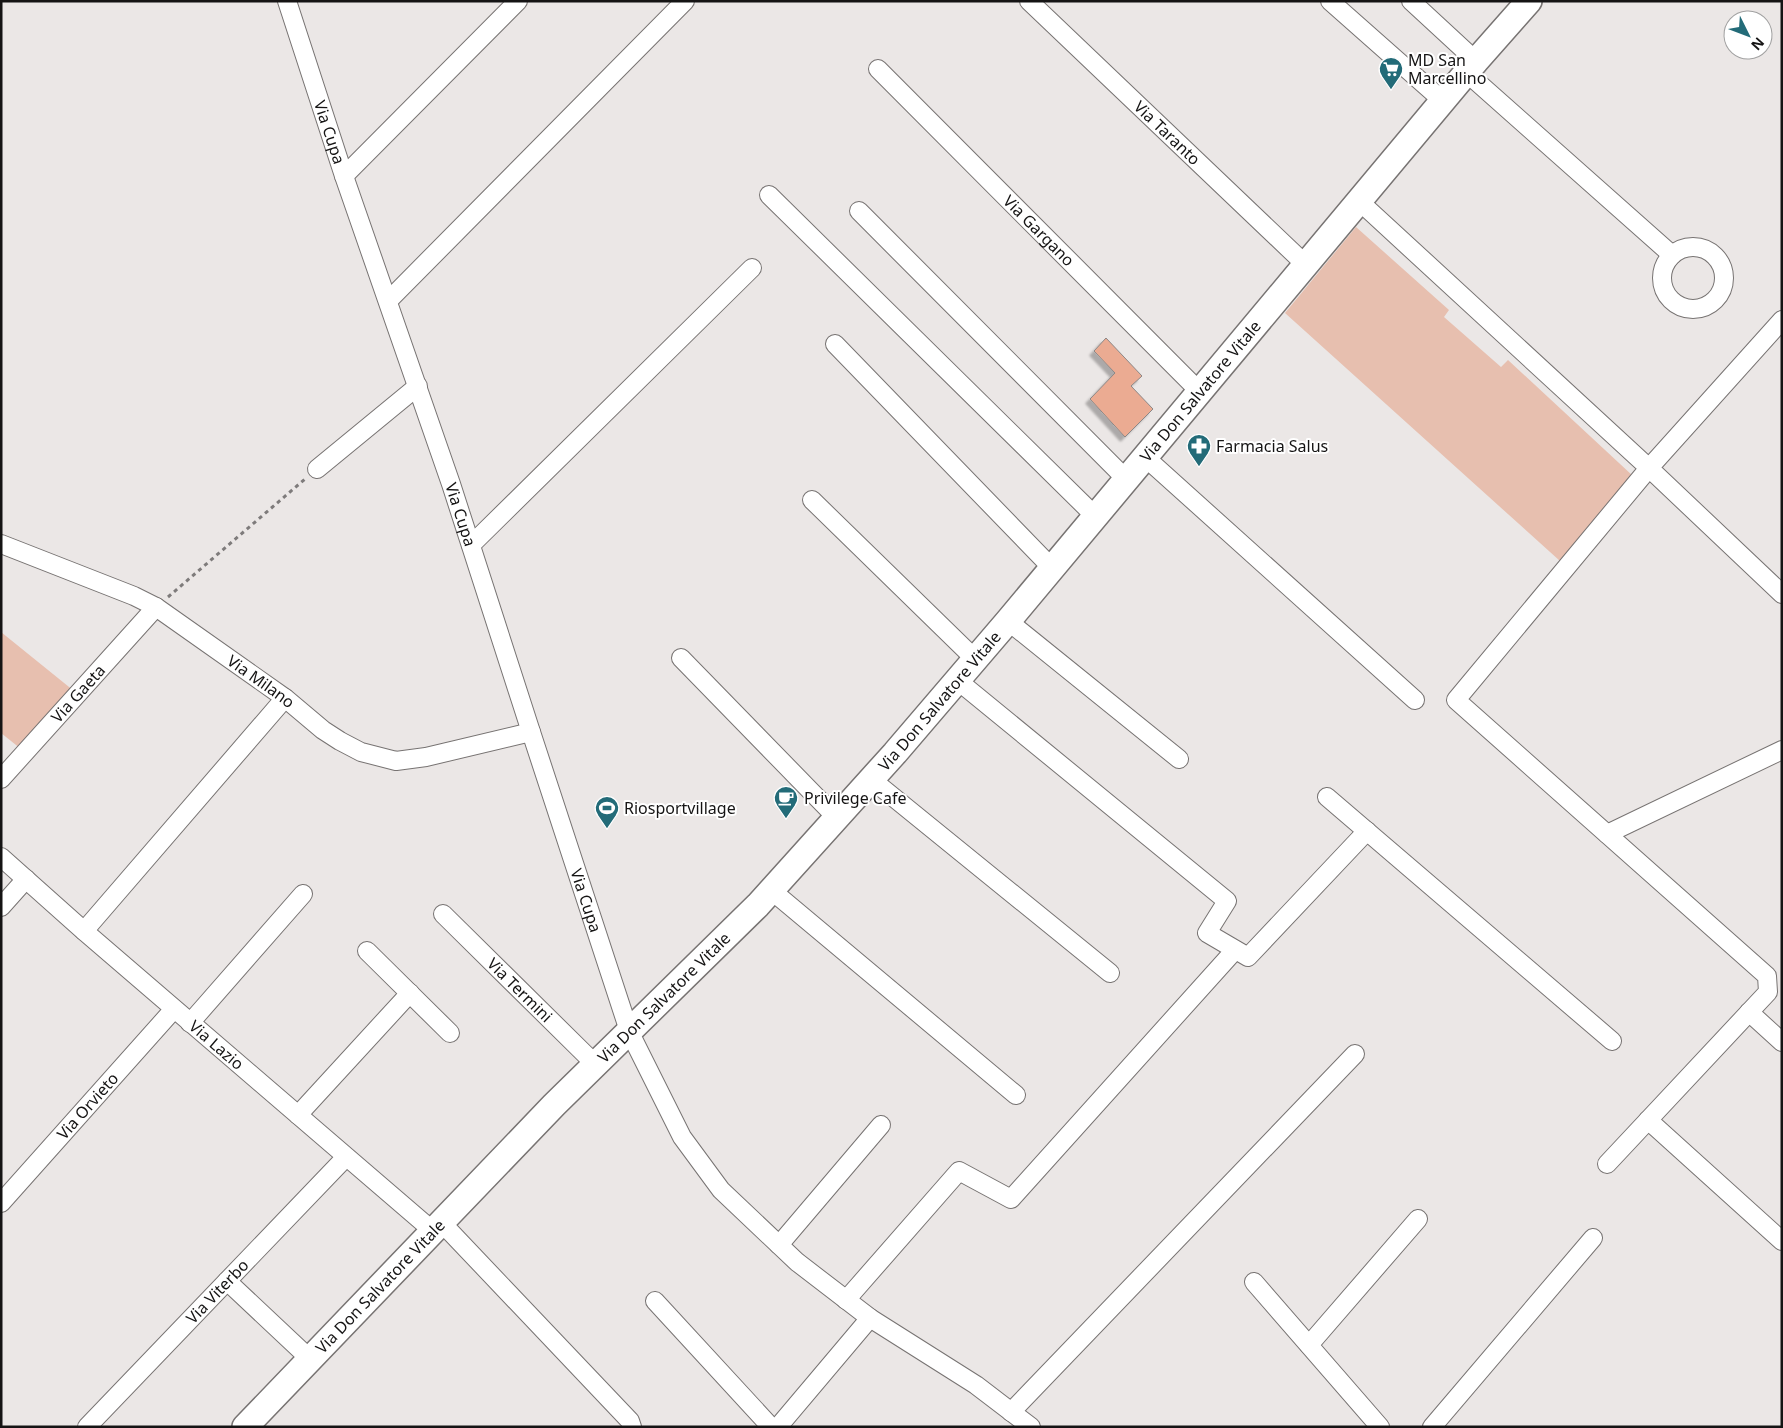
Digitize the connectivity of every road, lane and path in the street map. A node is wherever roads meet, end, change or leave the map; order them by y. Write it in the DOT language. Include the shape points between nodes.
graph roads {
  1 [pos="287,1"];
  2 [pos="518,1"];
  3 [pos="685,1"];
  4 [pos="1029,1"];
  5 [pos="1330,1"];
  6 [pos="1411,1"];
  7 [pos="1530,1"];
  8 [pos="1471,67"];
  9 [pos="878,69"];
  10 [pos="1443,101"];
  11 [pos="344,176"];
  12 [pos="769,195"];
  13 [pos="1359,201"];
  14 [pos="859,211"];
  15 [pos="1672,255"];
  16 [pos="1306,264"];
  17 [pos="752,268"];
  18 [pos="388,301"];
  19 [pos="1782,320"];
  20 [pos="835,344"];
  21 [pos="418,386"];
  22 [pos="1200,392"];
  23 [pos="1146,458"];
  24 [pos="1649,468"];
  25 [pos="317,469"];
  26 [pos="1127,480"];
  27 [pos="812,500"];
  28 [pos="1096,517"];
  29 [pos="1,544"];
  30 [pos="471,545"];
  31 [pos="1052,568"];
  32 [pos="1782,594"];
  33 [pos="156,608"];
  34 [pos="1008,621"];
  35 [pos="681,658"];
  36 [pos="975,659"];
  37 [pos="957,680"];
  38 [pos="285,698"];
  39 [pos="1416,700"];
  40 [pos="531,732"];
  41 [pos="1782,750"];
  42 [pos="1179,759"];
  43 [pos="871,779"];
  44 [pos="1,780"];
  45 [pos="1327,797"];
  46 [pos="836,817"];
  47 [pos="1367,831"];
  48 [pos="1607,834"];
  49 [pos="1,857"];
  50 [pos="26,879"];
  51 [pos="771,890"];
  52 [pos="302,894"];
  53 [pos="1,907"];
  54 [pos="443,914"];
  55 [pos="84,931"];
  56 [pos="367,950"];
  57 [pos="1235,950"];
  58 [pos="1110,973"];
  59 [pos="410,992"];
  60 [pos="174,1009"];
  61 [pos="1749,1012"];
  62 [pos="190,1023"];
  63 [pos="630,1030"];
  64 [pos="450,1033"];
  65 [pos="1612,1041"];
  66 [pos="1782,1042"];
  67 [pos="1355,1054"];
  68 [pos="595,1064"];
  69 [pos="1016,1095"];
  70 [pos="298,1115"];
  71 [pos="1648,1120"];
  72 [pos="881,1125"];
  73 [pos="346,1157"];
  74 [pos="1607,1164"];
  75 [pos="1,1203"];
  76 [pos="1418,1219"];
  77 [pos="437,1227"];
  78 [pos="1593,1238"];
  79 [pos="1782,1241"];
  80 [pos="779,1245"];
  81 [pos="227,1281"];
  82 [pos="1254,1282"];
  83 [pos="846,1300"];
  84 [pos="655,1301"];
  85 [pos="870,1318"];
  86 [pos="1309,1345"];
  87 [pos="310,1359"];
  88 [pos="1011,1412"];
  89 [pos="87,1427"];
  90 [pos="245,1427"];
  91 [pos="632,1427"];
  92 [pos="771,1427"];
  93 [pos="778,1427"];
  94 [pos="1031,1427"];
  95 [pos="1380,1427"];
  96 [pos="1432,1427"];
  1 -- 11 [label="street, Via Cupa"];
  2 -- 11 [label="street"];
  3 -- 18 [label="street"];
  4 -- 16 [label="street, Via Taranto"];
  5 -- 10 [label="street"];
  6 -- 8 [label="street"];
  7 -- 8 [label="street, Via Don Salvatore Vitale"];
  8 -- 10 [label="street, Via Don Salvatore Vitale"];
  8 -- 15 [label="street"];
  9 -- 22 [label="street, Via Gargano"];
  10 -- 13 [label="street, Via Don Salvatore Vitale"];
  11 -- 18 [label="street, Via Cupa"];
  12 -- 28 [label="street"];
  13 -- 16 [label="street, Via Don Salvatore Vitale"];
  13 -- 24 [label="street"];
  14 -- 26 [label="street"];
  16 -- 22 [label="street, Via Don Salvatore Vitale"];
  17 -- 30 [label="street"];
  18 -- 21 [label="street, Via Cupa"];
  19 -- 24 [label="street"];
  20 -- 31 [label="street"];
  21 -- 25 [label="street"];
  21 -- 30 [label="street, Via Cupa"];
  22 -- 23 [label="street, Via Don Salvatore Vitale"];
  23 -- 26 [label="street, Via Don Salvatore Vitale"];
  23 -- 39 [label="street"];
  24 -- 32 [label="street"];
  24 -- 48 [label="street" via="1456,700"];
  25 -- 33 [label="path"];
  26 -- 28 [label="street, Via Don Salvatore Vitale"];
  27 -- 36 [label="street"];
  28 -- 31 [label="street, Via Don Salvatore Vitale"];
  29 -- 33 [label="street, Via Milano" via="134,596"];
  30 -- 40 [label="street, Via Cupa"];
  31 -- 34 [label="street, Via Don Salvatore Vitale"];
  33 -- 38 [label="street, Via Milano"];
  33 -- 44 [label="street, Via Gaeta"];
  34 -- 36 [label="street, Via Don Salvatore Vitale"];
  34 -- 42 [label="street"];
  35 -- 46 [label="street"];
  36 -- 37 [label="street, Via Don Salvatore Vitale"];
  37 -- 43 [label="street, Via Don Salvatore Vitale"];
  37 -- 57 [label="street" via="1227,902 1207,933"];
  38 -- 40 [label="street, Via Milano" via="340,741 361,752 396,761"];
  38 -- 55 [label="street"];
  40 -- 63 [label="street, Via Cupa"];
  41 -- 48 [label="street"];
  43 -- 46 [label="street, Via Don Salvatore Vitale"];
  43 -- 58 [label="street"];
  45 -- 47 [label="street"];
  46 -- 51 [label="street, Via Don Salvatore Vitale"];
  47 -- 57 [label="street" via="1248,957"];
  47 -- 65 [label="street"];
  48 -- 61 [label="street" via="1767,976 1768,992"];
  49 -- 50 [label="street, Via Lazio"];
  50 -- 53 [label="street"];
  50 -- 55 [label="street, Via Lazio"];
  51 -- 63 [label="street, Via Don Salvatore Vitale"];
  51 -- 69 [label="street"];
  52 -- 62 [label="street"];
  54 -- 68 [label="street, Via Termini"];
  55 -- 60 [label="street, Via Lazio"];
  56 -- 59 [label="street"];
  57 -- 83 [label="street" via="1011,1199 959,1171"];
  59 -- 64 [label="street"];
  59 -- 70 [label="street"];
  60 -- 62 [label="street, Via Lazio"];
  60 -- 75 [label="street, Via Orvieto"];
  61 -- 66 [label="street"];
  61 -- 71 [label="street"];
  62 -- 70 [label="street, Via Lazio"];
  63 -- 68 [label="street, Via Don Salvatore Vitale"];
  63 -- 80 [label="street, Via Cupa" via="682,1137 720,1190"];
  67 -- 88 [label="street"];
  68 -- 77 [label="street, Via Don Salvatore Vitale"];
  70 -- 73 [label="street, Via Lazio"];
  71 -- 74 [label="street"];
  71 -- 79 [label="street"];
  72 -- 80 [label="street"];
  73 -- 77 [label="street, Via Lazio"];
  73 -- 81 [label="street, Via Viterbo"];
  76 -- 86 [label="street"];
  77 -- 87 [label="street, Via Don Salvatore Vitale"];
  77 -- 91 [label="street, Via Lazio" via="595,1383"];
  78 -- 96 [label="street"];
  80 -- 83 [label="street, Via Cupa"];
  81 -- 87 [label="street"];
  81 -- 89 [label="street, Via Viterbo"];
  82 -- 86 [label="street"];
  83 -- 85 [label="street, Via Cupa"];
  84 -- 92 [label="street"];
  85 -- 88 [label="street, Via Cupa"];
  85 -- 93 [label="street"];
  86 -- 95 [label="street"];
  87 -- 90 [label="street, Via Don Salvatore Vitale"];
  88 -- 94 [label="street, Via Cupa"];
}
